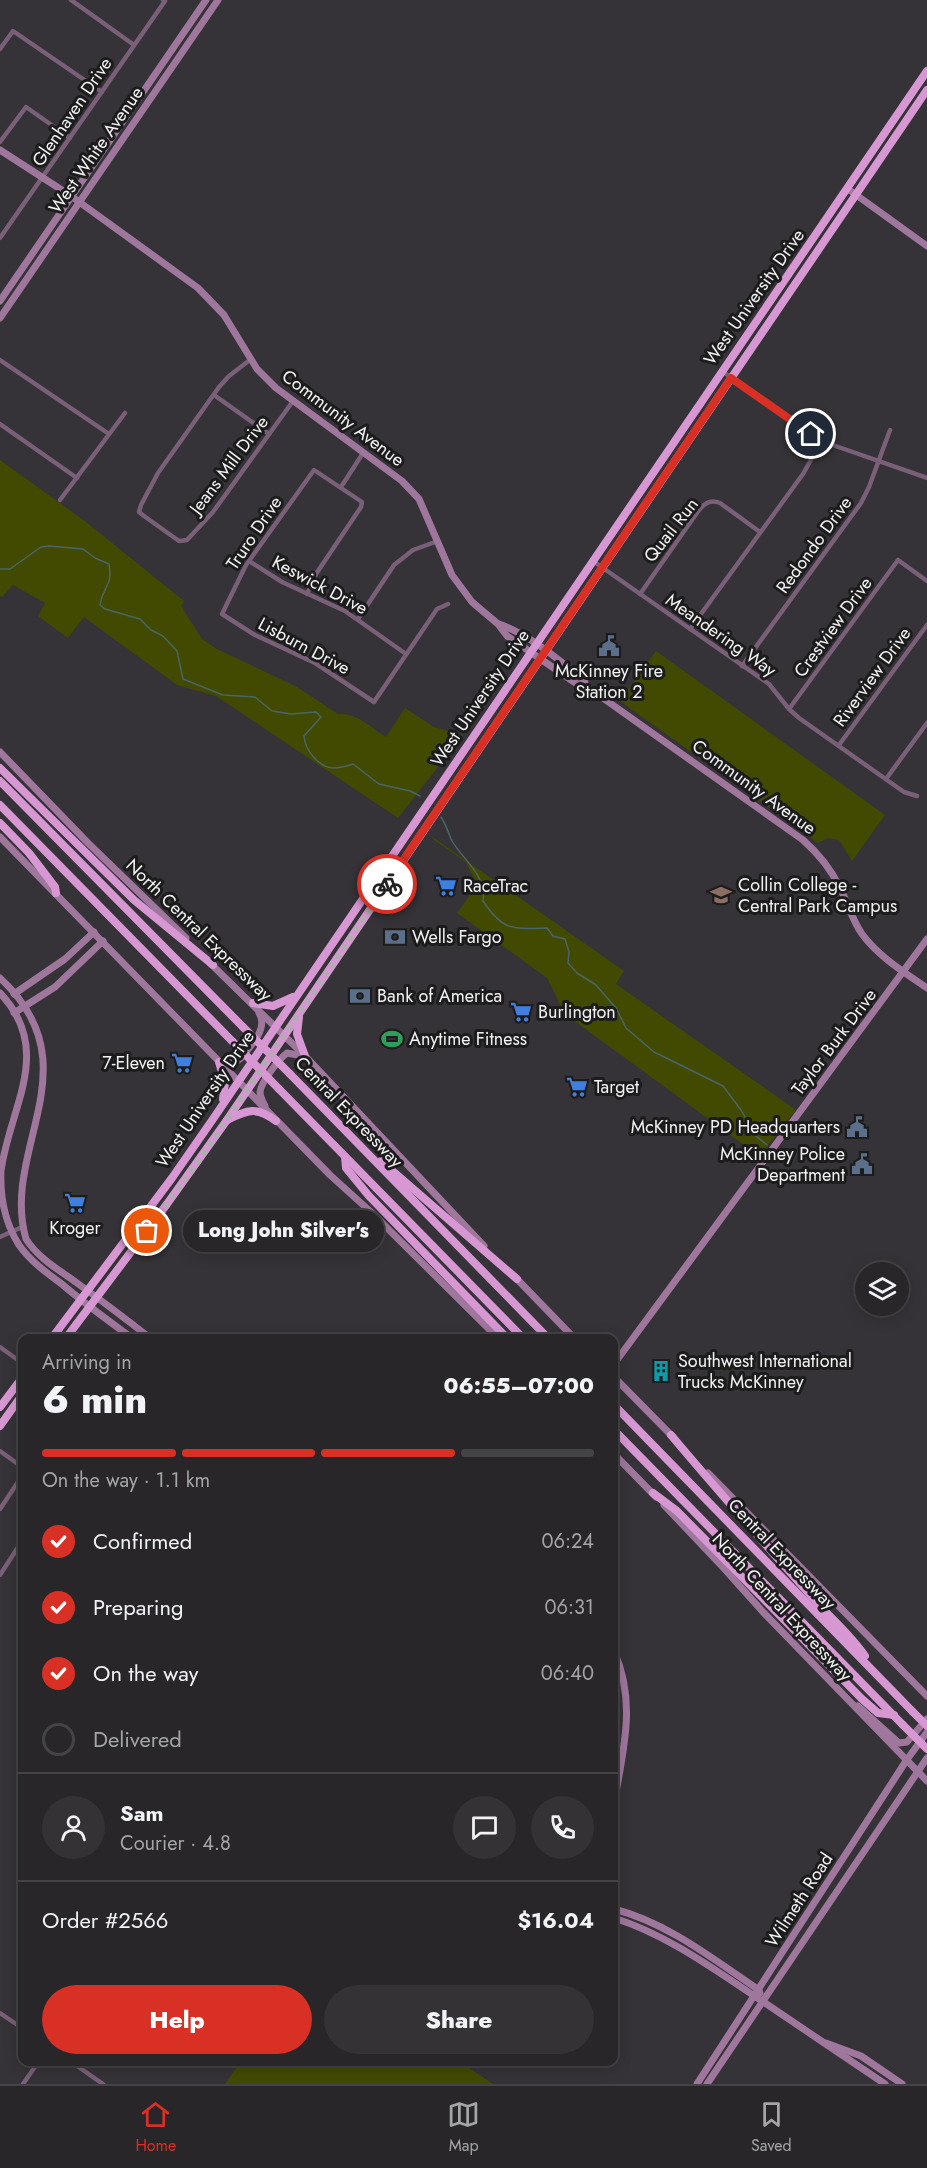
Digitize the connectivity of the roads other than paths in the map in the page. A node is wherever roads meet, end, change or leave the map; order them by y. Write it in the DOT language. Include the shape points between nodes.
graph roads {
  1 [pos="71,0"];
  2 [pos="206,0"];
  3 [pos="218,0"];
  4 [pos="164,1"];
  5 [pos="134,45"];
  6 [pos="0,49"];
  7 [pos="927,72"];
  8 [pos="927,90"];
  9 [pos="102,92"];
  10 [pos="70,138"];
  11 [pos="0,142"];
  12 [pos="0,150"];
  13 [pos="43,178"];
  14 [pos="852,192"];
  15 [pos="71,196"];
  16 [pos="79,201"];
  17 [pos="0,238"];
  18 [pos="927,246"];
  19 [pos="0,301"];
  20 [pos="0,318"];
  21 [pos="251,359"];
  22 [pos="0,360"];
  23 [pos="722,371"];
  24 [pos="731,378"];
  25 [pos="214,395"];
  26 [pos="293,401"];
  27 [pos="125,413"];
  28 [pos="0,424"];
  29 [pos="890,430"];
  30 [pos="109,434"];
  31 [pos="269,434"];
  32 [pos="822,440"];
  33 [pos="363,453"];
  34 [pos="879,461"];
  35 [pos="77,478"];
  36 [pos="927,478"];
  37 [pos="341,487"];
  38 [pos="60,500"];
  39 [pos="760,532"];
  40 [pos="438,541"];
  41 [pos="249,561"];
  42 [pos="593,561"];
  43 [pos="602,567"];
  44 [pos="927,581"];
  45 [pos="308,594"];
  46 [pos="640,594"];
  47 [pos="448,604"];
  48 [pos="222,614"];
  49 [pos="358,619"];
  50 [pos="927,625"];
  51 [pos="690,629"];
  52 [pos="534,649"];
  53 [pos="406,654"];
  54 [pos="543,655"];
  55 [pos="742,666"];
  56 [pos="789,709"];
  57 [pos="926,725"];
  58 [pos="839,745"];
  59 [pos="0,752"];
  60 [pos="0,768"];
  61 [pos="886,779"];
  62 [pos="0,781"];
  63 [pos="916,796"];
  64 [pos="0,805"];
  65 [pos="0,823"];
  66 [pos="0,837"];
  67 [pos="56,893"];
  68 [pos="94,932"];
  69 [pos="337,937"];
  70 [pos="927,939"];
  71 [pos="103,941"];
  72 [pos="347,944"];
  73 [pos="213,965"];
  74 [pos="904,972"];
  75 [pos="45,974"];
  76 [pos="0,978"];
  77 [pos="55,987"];
  78 [pos="927,988"];
  79 [pos="0,993"];
  80 [pos="15,993"];
  81 [pos="296,995"];
  82 [pos="6,999"];
  83 [pos="253,1003"];
  84 [pos="24,1008"];
  85 [pos="300,1011"];
  86 [pos="14,1013"];
  87 [pos="276,1026"];
  88 [pos="284,1035"];
  89 [pos="305,1056"];
  90 [pos="219,1062"];
  91 [pos="238,1081"];
  92 [pos="247,1090"];
  93 [pos="32,1093"];
  94 [pos="221,1107"];
  95 [pos="267,1111"];
  96 [pos="227,1120"];
  97 [pos="276,1120"];
  98 [pos="334,1120"];
  99 [pos="345,1156"];
  100 [pos="9,1185"];
  101 [pos="11,1197"];
  102 [pos="14,1211"];
  103 [pos="20,1228"];
  104 [pos="12,1232"];
  105 [pos="0,1237"];
  106 [pos="517,1279"];
  107 [pos="87,1291"];
  108 [pos="96,1297"];
  109 [pos="81,1300"];
  110 [pos="89,1307"];
  111 [pos="112,1324"];
  112 [pos="55,1334"];
  113 [pos="69,1334"];
  114 [pos="126,1334"];
  115 [pos="133,1334"];
  116 [pos="145,1334"];
  117 [pos="494,1334"];
  118 [pos="503,1334"];
  119 [pos="519,1334"];
  120 [pos="544,1334"];
  121 [pos="570,1334"];
  122 [pos="0,1347"];
  123 [pos="618,1359"];
  124 [pos="18,1360"];
  125 [pos="618,1381"];
  126 [pos="18,1383"];
  127 [pos="18,1401"];
  128 [pos="0,1407"];
  129 [pos="618,1409"];
  130 [pos="0,1426"];
  131 [pos="618,1434"];
  132 [pos="670,1435"];
  133 [pos="0,1451"];
  134 [pos="618,1458"];
  135 [pos="18,1464"];
  136 [pos="18,1482"];
  137 [pos="653,1493"];
  138 [pos="0,1509"];
  139 [pos="18,1547"];
  140 [pos="0,1575"];
  141 [pos="618,1664"];
  142 [pos="879,1676"];
  143 [pos="844,1695"];
  144 [pos="927,1696"];
  145 [pos="894,1715"];
  146 [pos="927,1719"];
  147 [pos="927,1726"];
  148 [pos="927,1732"];
  149 [pos="927,1749"];
  150 [pos="927,1758"];
  151 [pos="906,1761"];
  152 [pos="917,1772"];
  153 [pos="618,1779"];
  154 [pos="927,1781"];
  155 [pos="889,1789"];
  156 [pos="868,1845"];
  157 [pos="812,1908"];
  158 [pos="618,1910"];
  159 [pos="822,1915"];
  160 [pos="618,1919"];
  161 [pos="757,1993"];
  162 [pos="762,2001"];
  163 [pos="0,2013"];
  164 [pos="18,2025"];
  165 [pos="821,2041"];
  166 [pos="36,2066"];
  167 [pos="77,2066"];
  168 [pos="23,2084"];
  169 [pos="103,2084"];
  170 [pos="697,2084"];
  171 [pos="707,2084"];
  172 [pos="885,2084"];
  173 [pos="902,2084"];
  1 -- 5 [label="street"];
  2 -- 15 [label="main road, West White Avenue"];
  3 -- 16 [label="main road, West White Avenue"];
  4 -- 5 [label="street, Glenhaven Drive"];
  5 -- 9 [label="street, Glenhaven Drive"];
  6 -- 9 [label="street" via="13,31"];
  7 -- 14 [label="highway, West University Drive"];
  8 -- 14 [label="highway, West University Drive"];
  9 -- 10 [label="street, Glenhaven Drive"];
  10 -- 11 [label="street" via="26,107"];
  10 -- 13 [label="street, Glenhaven Drive"];
  12 -- 13 [label="main road, Community Avenue"];
  13 -- 15 [label="main road, Community Avenue"];
  13 -- 17 [label="street, Glenhaven Drive"];
  14 -- 18 [label="main road"];
  14 -- 23 [label="highway, West University Drive"];
  14 -- 24 [label="highway, West University Drive"];
  15 -- 16 [label="main road, Community Avenue"];
  15 -- 19 [label="main road, West White Avenue"];
  16 -- 20 [label="main road, West White Avenue"];
  16 -- 21 [label="main road, Community Avenue" via="207,296"];
  21 -- 25 [label="street" via="229,376"];
  21 -- 26 [label="main road, Community Avenue"];
  22 -- 30 [label="street"];
  23 -- 24 [label="street"];
  23 -- 42 [label="highway, West University Drive"];
  24 -- 32 [label="street"];
  24 -- 43 [label="highway, West University Drive"];
  25 -- 31 [label="street"];
  25 -- 31 [label="street, Jeans Mill Drive" via="158,473 139,512 183,542 213,512"];
  26 -- 31 [label="street, Jeans Mill Drive"];
  26 -- 33 [label="main road, Community Avenue"];
  27 -- 30 [label="street"];
  28 -- 35 [label="street"];
  29 -- 34 [label="street, Redondo Drive"];
  30 -- 35 [label="street"];
  32 -- 34 [label="street"];
  32 -- 39 [label="street" via="803,474"];
  33 -- 37 [label="street"];
  33 -- 40 [label="main road, Community Avenue" via="402,481 419,499"];
  34 -- 36 [label="street"];
  34 -- 55 [label="street, Redondo Drive" via="859,507"];
  35 -- 38 [label="street"];
  37 -- 41 [label="street, Truro Drive" via="314,470"];
  37 -- 45 [label="street" via="363,502 316,574"];
  39 -- 46 [label="street, Quail Run" via="720,503 708,502"];
  39 -- 51 [label="street"];
  40 -- 49 [label="street" via="413,550 394,565"];
  40 -- 52 [label="main road, Community Avenue" via="452,575 472,602 507,636"];
  41 -- 45 [label="street, Keswick Drive"];
  41 -- 48 [label="street, Truro Drive"];
  42 -- 43 [label="street, Meandering Way"];
  42 -- 52 [label="highway, West University Drive"];
  43 -- 46 [label="street, Meandering Way"];
  43 -- 54 [label="highway, West University Drive"];
  44 -- 56 [label="street, Crestview Drive" via="898,560"];
  45 -- 49 [label="street, Keswick Drive"];
  46 -- 51 [label="street, Meandering Way"];
  47 -- 53 [label="street" via="437,609"];
  48 -- 53 [label="street, Lisburn Drive" via="255,635 315,663 374,702"];
  49 -- 53 [label="street, Keswick Drive"];
  50 -- 58 [label="street, Riverview Drive"];
  51 -- 55 [label="street, Meandering Way"];
  52 -- 54 [label="main road, Community Avenue"];
  52 -- 69 [label="highway, West University Drive"];
  54 -- 72 [label="highway, West University Drive"];
  54 -- 74 [label="main road, Community Avenue" via="584,680 586,686 818,853 862,933"];
  55 -- 56 [label="street, Meandering Way" via="771,686"];
  56 -- 58 [label="street, Meandering Way"];
  57 -- 61 [label="street"];
  58 -- 61 [label="street, Meandering Way"];
  59 -- 73 [label="main road, North Central Expressway"];
  60 -- 73 [label="highway" via="134,900"];
  61 -- 63 [label="street, Meandering Way"];
  62 -- 98 [label="highway, Central Expressway, bridge"];
  64 -- 99 [label="highway, Central Expressway, bridge"];
  65 -- 67 [label="highway" via="29,853"];
  66 -- 67 [label="main road"];
  67 -- 68 [label="main road"];
  68 -- 71 [label="main road"];
  68 -- 75 [label="main road"];
  69 -- 72 [label="highway"];
  69 -- 81 [label="highway, West University Drive"];
  70 -- 74 [label="main road, Taylor Burk Drive"];
  71 -- 77 [label="main road"];
  71 -- 90 [label="main road"];
  72 -- 85 [label="highway, West University Drive"];
  73 -- 83 [label="main road, North Central Expressway"];
  74 -- 78 [label="main road, Community Avenue"];
  74 -- 123 [label="main road, Taylor Burk Drive"];
  75 -- 77 [label="main road"];
  75 -- 80 [label="main road"];
  76 -- 80 [label="main road"];
  77 -- 84 [label="main road"];
  79 -- 82 [label="main road"];
  80 -- 82 [label="main road"];
  80 -- 84 [label="main road"];
  81 -- 83 [label="highway" via="273,1006"];
  81 -- 87 [label="highway, West University Drive"];
  82 -- 86 [label="main road"];
  83 -- 87 [label="main road, North Central Expressway"];
  83 -- 90 [label="main road" via="262,1017 260,1031 239,1059"];
  84 -- 86 [label="main road"];
  84 -- 93 [label="main road" via="36,1046 37,1073"];
  85 -- 88 [label="highway, West University Drive"];
  85 -- 89 [label="highway" via="297,1034"];
  86 -- 104 [label="main road" via="24,1035 27,1064 1,1170 2,1200"];
  87 -- 88 [label="main road, North Central Expressway"];
  87 -- 91 [label="highway, West University Drive"];
  88 -- 89 [label="main road, North Central Expressway"];
  88 -- 92 [label="highway, West University Drive"];
  89 -- 95 [label="main road" via="287,1053 279,1060 261,1089"];
  89 -- 106 [label="main road, North Central Expressway"];
  90 -- 91 [label="main road"];
  90 -- 94 [label="highway" via="225,1088"];
  91 -- 92 [label="main road"];
  91 -- 94 [label="highway, West University Drive"];
  92 -- 95 [label="main road"];
  92 -- 96 [label="highway, West University Drive"];
  94 -- 107 [label="highway, West University Drive"];
  95 -- 97 [label="main road"];
  96 -- 97 [label="highway" via="254,1110"];
  96 -- 108 [label="highway, West University Drive"];
  97 -- 117 [label="main road"];
  98 -- 106 [label="highway"];
  98 -- 120 [label="highway, Central Expressway"];
  99 -- 118 [label="highway" via="346,1168 369,1196"];
  99 -- 119 [label="highway, Central Expressway"];
  100 -- 101 [label="main road"];
  102 -- 103 [label="main road"];
  103 -- 104 [label="street"];
  103 -- 107 [label="main road" via="37,1253"];
  104 -- 105 [label="street"];
  104 -- 109 [label="main road" via="33,1262"];
  106 -- 121 [label="main road, North Central Expressway"];
  107 -- 108 [label="main road"];
  107 -- 109 [label="highway, West University Drive"];
  108 -- 110 [label="highway, West University Drive"];
  108 -- 116 [label="main road"];
  109 -- 110 [label="main road"];
  109 -- 112 [label="highway, West University Drive"];
  110 -- 111 [label="main road"];
  110 -- 113 [label="highway, West University Drive"];
  111 -- 114 [label="main road"];
  111 -- 115 [label="main road"];
  122 -- 124 [label="street"];
  125 -- 132 [label="main road"];
  126 -- 128 [label="highway"];
  127 -- 130 [label="highway"];
  129 -- 142 [label="highway, Central Expressway"];
  131 -- 145 [label="highway, Central Expressway"];
  132 -- 142 [label="highway" via="746,1525 859,1646"];
  132 -- 144 [label="main road"];
  133 -- 135 [label="street"];
  134 -- 137 [label="main road, North Central Expressway"];
  136 -- 138 [label="street"];
  137 -- 143 [label="main road, North Central Expressway"];
  137 -- 145 [label="highway" via="677,1511 862,1699 878,1713"];
  139 -- 140 [label="street"];
  141 -- 153 [label="main road" via="624,1683 627,1723"];
  142 -- 147 [label="highway, Central Expressway, bridge"];
  143 -- 146 [label="main road" via="899,1743 907,1742"];
  143 -- 151 [label="main road, North Central Expressway"];
  145 -- 149 [label="highway, Central Expressway, bridge"];
  148 -- 151 [label="main road, Wilmeth Road"];
  150 -- 152 [label="main road, Wilmeth Road"];
  151 -- 152 [label="main road, North Central Expressway"];
  151 -- 155 [label="main road, Wilmeth Road"];
  152 -- 154 [label="main road, North Central Expressway"];
  152 -- 156 [label="main road, Wilmeth Road"];
  155 -- 156 [label="main road" via="863,1836"];
  155 -- 157 [label="main road, Wilmeth Road"];
  156 -- 159 [label="main road, Wilmeth Road"];
  157 -- 159 [label="main road"];
  157 -- 161 [label="main road, Wilmeth Road"];
  158 -- 161 [label="main road" via="671,1932"];
  159 -- 162 [label="main road, Wilmeth Road"];
  160 -- 161 [label="main road" via="646,1929"];
  161 -- 162 [label="main road"];
  161 -- 170 [label="main road, Wilmeth Road"];
  162 -- 165 [label="main road"];
  162 -- 171 [label="main road, Wilmeth Road"];
  163 -- 164 [label="street"];
  165 -- 172 [label="main road"];
  165 -- 173 [label="main road" via="861,2056"];
  166 -- 168 [label="street"];
  167 -- 169 [label="street"];
}
